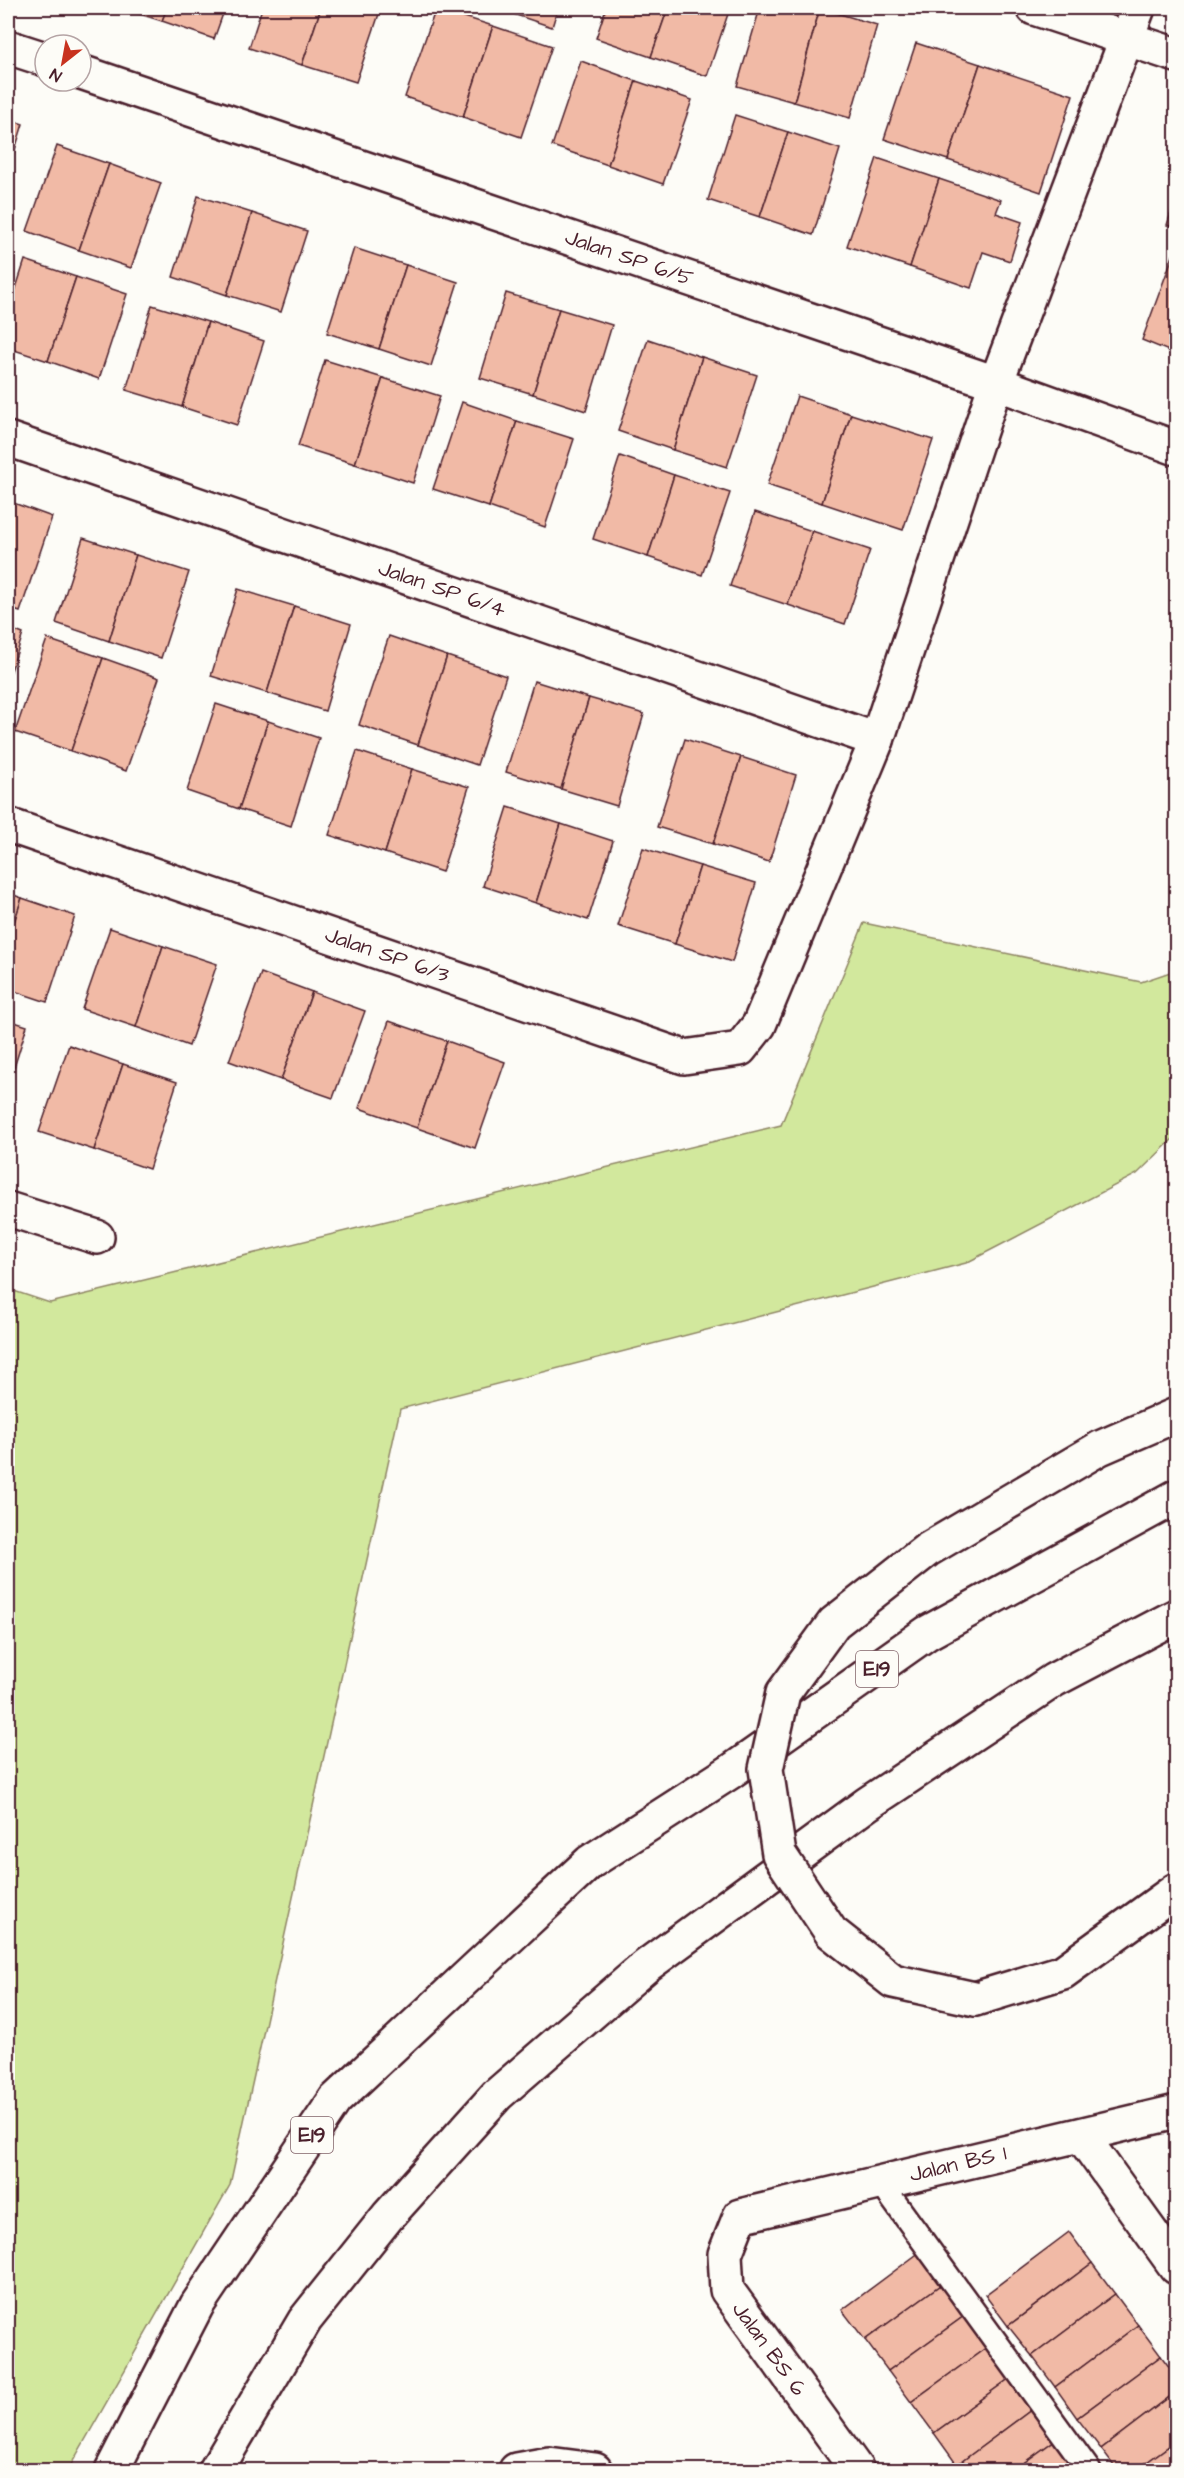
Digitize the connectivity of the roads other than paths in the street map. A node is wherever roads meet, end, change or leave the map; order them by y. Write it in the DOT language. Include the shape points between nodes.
graph roads {
  1 [pos="1034,8"];
  2 [pos="1138,8"];
  3 [pos="1127,38"];
  4 [pos="8,47"];
  5 [pos="1176,55"];
  6 [pos="33,56"];
  7 [pos="93,76"];
  8 [pos="996,383"];
  9 [pos="8,439"];
  10 [pos="1176,448"];
  11 [pos="877,740"];
  12 [pos="8,825"];
  13 [pos="8,1209"];
  14 [pos="97,1237"];
  15 [pos="1176,1415"];
  16 [pos="1176,1497"];
  17 [pos="1176,1616"];
  18 [pos="1176,1890"];
  19 [pos="1176,2112"];
  20 [pos="1081,2135"];
  21 [pos="880,2182"];
  22 [pos="740,2216"];
  23 [pos="1176,2267"];
  24 [pos="112,2470"];
  25 [pos="216,2470"];
  26 [pos="516,2470"];
  27 [pos="595,2470"];
  28 [pos="857,2470"];
  29 [pos="1089,2470"];
  1 -- 3 [label="main road"];
  2 -- 3 [label="main road, Jalan SP 6/3"];
  3 -- 5 [label="main road"];
  3 -- 8 [label="main road, Jalan SP 6/3"];
  4 -- 6 [label="main road"];
  7 -- 8 [label="main road, Jalan SP 6/5"];
  8 -- 10 [label="main road, Jalan SP 6/5"];
  8 -- 11 [label="main road, Jalan SP 6/3"];
  9 -- 11 [label="main road, Jalan SP 6/4"];
  11 -- 12 [label="main road, Jalan SP 6/3" via="759,1025 740,1049 684,1058"];
  13 -- 14 [label="main road"];
  15 -- 18 [label="main road, bridge" via="1100,1448 927,1550 834,1623 783,1693 766,1769 779,1854 831,1932 893,1981 975,1999 1063,1972"];
  16 -- 24 [label="main road, E19" via="927,1633 730,1772 590,1862 335,2100 197,2305"];
  17 -- 25 [label="main road" via="1054,1680 867,1804 646,1966 497,2095 388,2216 305,2320"];
  19 -- 20 [label="main road, Jalan BS 1"];
  20 -- 21 [label="main road, Jalan BS 1"];
  20 -- 23 [label="main road"];
  21 -- 22 [label="main road, Jalan BS 1"];
  21 -- 29 [label="lane"];
  22 -- 28 [label="main road, Jalan BS 6" via="725,2254 727,2290"];
  26 -- 27 [label="main road" via="549,2464"];
}
